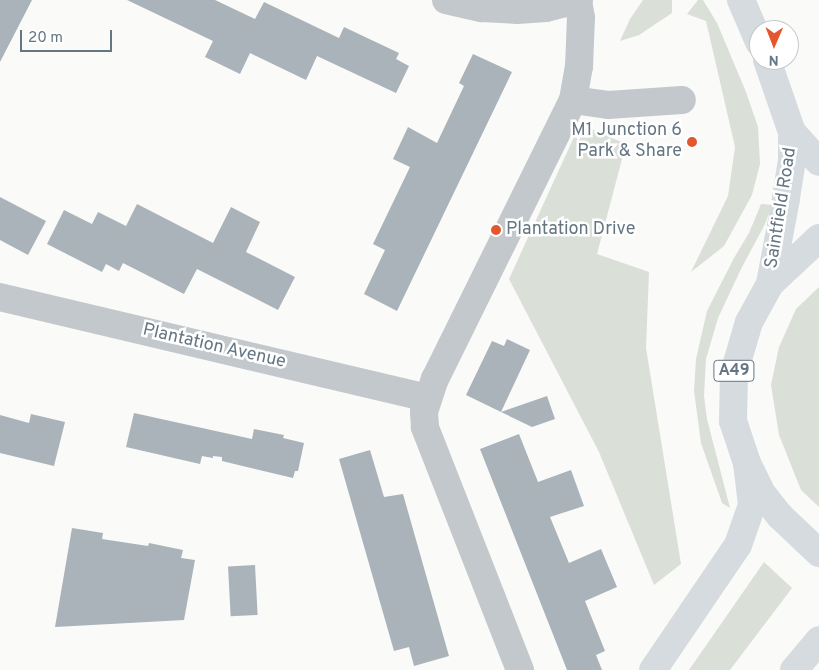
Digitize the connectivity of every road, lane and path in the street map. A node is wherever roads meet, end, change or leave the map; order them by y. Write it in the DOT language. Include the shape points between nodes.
graph roads {
  1 [pos="446,0"];
  2 [pos="579,0"];
  3 [pos="741,0"];
  4 [pos="750,20"];
  5 [pos="770,70"];
  6 [pos="574,100"];
  7 [pos="682,100"];
  8 [pos="792,132"];
  9 [pos="819,162"];
  10 [pos="819,238"];
  11 [pos="770,284"];
  12 [pos="0,297"];
  13 [pos="428,398"];
  14 [pos="747,463"];
  15 [pos="819,553"];
  16 [pos="819,640"];
  17 [pos="797,666"];
  18 [pos="520,670"];
  19 [pos="653,670"];
  1 -- 2 [label="street" via="482,8 517,10 546,8"];
  2 -- 6 [label="street" via="579,67"];
  3 -- 4 [label="main road"];
  5 -- 8 [label="main road, Saintfield Road / A49"];
  6 -- 7 [label="street" via="608,105"];
  6 -- 13 [label="street"];
  8 -- 9 [label="main road, Saintfield Road / A49"];
  8 -- 11 [label="main road, Saintfield Road / A49" via="792,160"];
  10 -- 11 [label="main road, A49"];
  11 -- 14 [label="main road, A49" via="749,322 734,373 733,421"];
  12 -- 13 [label="street, Plantation Avenue"];
  13 -- 18 [label="street" via="424,412 425,427"];
  14 -- 15 [label="main road, A49" via="770,504"];
  14 -- 19 [label="main road" via="752,505 738,545"];
  16 -- 17 [label="main road"];
}
